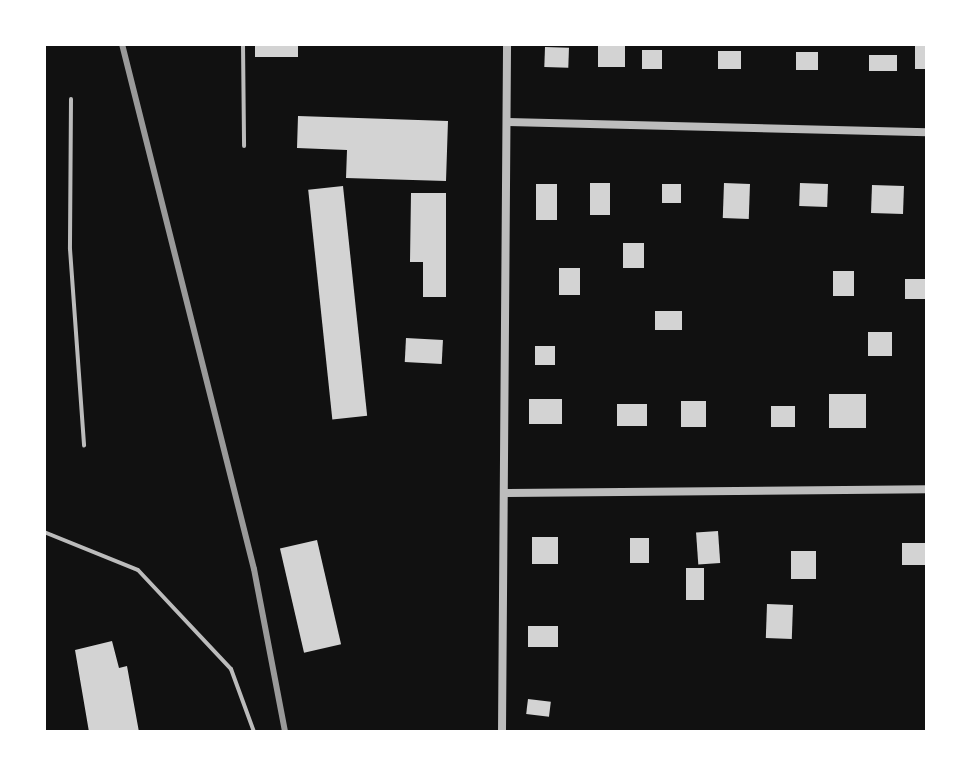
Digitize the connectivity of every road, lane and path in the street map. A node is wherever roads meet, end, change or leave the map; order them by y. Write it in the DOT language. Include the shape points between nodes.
graph roads {
  1 [pos="243,44"];
  2 [pos="507,44"];
  3 [pos="71,99"];
  4 [pos="508,122"];
  5 [pos="927,132"];
  6 [pos="244,146"];
  7 [pos="84,446"];
  8 [pos="927,489"];
  9 [pos="506,493"];
  10 [pos="44,532"];
  11 [pos="254,732"];
  12 [pos="502,732"];
  1 -- 6 [label="lane"];
  2 -- 4 [label="street"];
  3 -- 7 [label="lane" via="70,249"];
  4 -- 5 [label="street"];
  4 -- 9 [label="street"];
  8 -- 9 [label="street"];
  9 -- 12 [label="street"];
  10 -- 11 [label="lane" via="138,570 231,669"];
}
